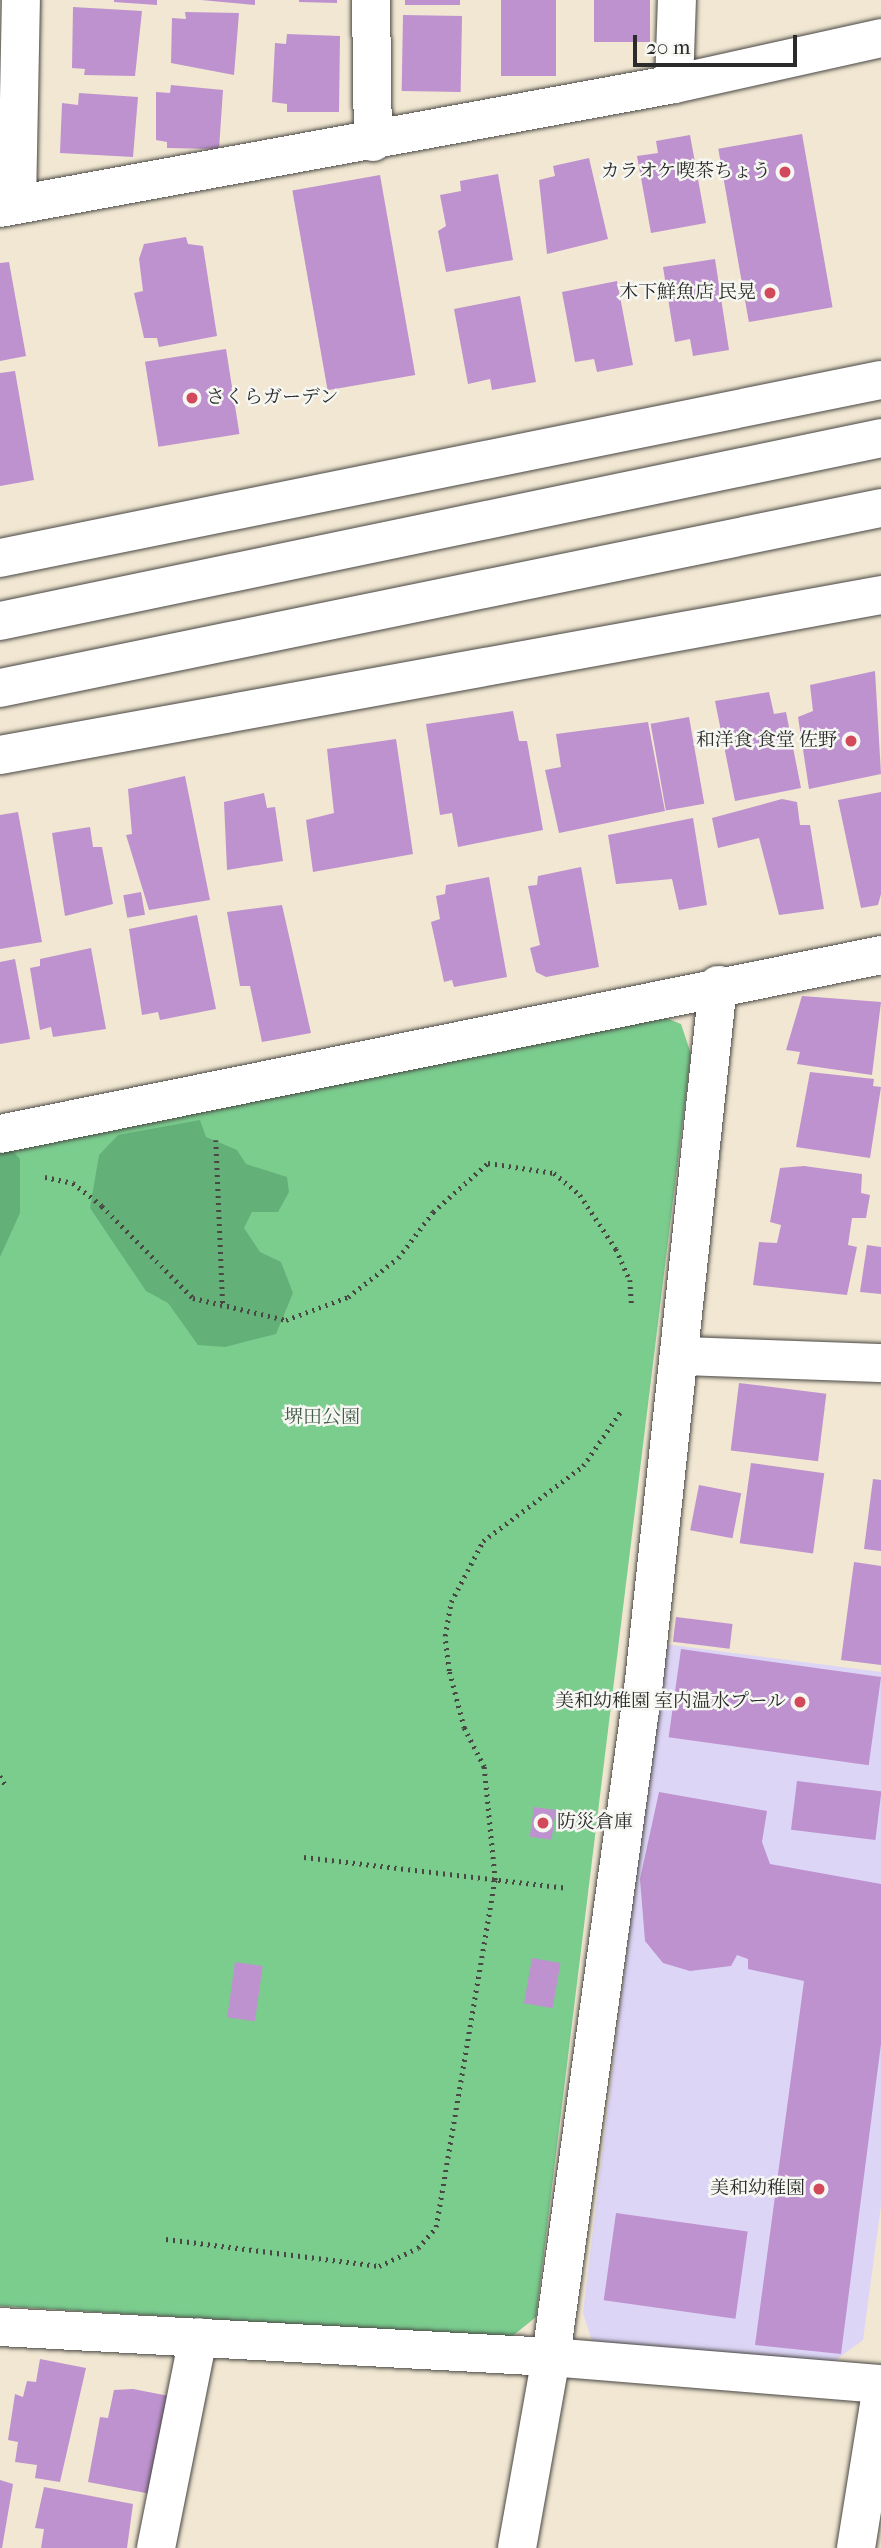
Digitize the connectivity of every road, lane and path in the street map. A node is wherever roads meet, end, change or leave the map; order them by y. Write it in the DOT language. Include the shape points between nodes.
graph roads {
  1 [pos="22,0"];
  2 [pos="371,0"];
  3 [pos="677,0"];
  4 [pos="881,38"];
  5 [pos="674,84"];
  6 [pos="373,142"];
  7 [pos="8,206"];
  8 [pos="881,380"];
  9 [pos="881,438"];
  10 [pos="881,508"];
  11 [pos="0,558"];
  12 [pos="881,595"];
  13 [pos="0,621"];
  14 [pos="0,688"];
  15 [pos="0,755"];
  16 [pos="881,956"];
  17 [pos="718,985"];
  18 [pos="214,1090"];
  19 [pos="0,1134"];
  20 [pos="36,1176"];
  21 [pos="223,1308"];
  22 [pos="633,1315"];
  23 [pos="681,1356"];
  24 [pos="881,1363"];
  25 [pos="625,1397"];
  26 [pos="0,1776"];
  27 [pos="6,1786"];
  28 [pos="304,1857"];
  29 [pos="495,1880"];
  30 [pos="615,1894"];
  31 [pos="166,2239"];
  32 [pos="0,2327"];
  33 [pos="198,2337"];
  34 [pos="551,2357"];
  35 [pos="881,2384"];
  36 [pos="881,2392"];
  37 [pos="156,2548"];
  38 [pos="517,2548"];
  39 [pos="856,2548"];
  1 -- 7 [label="street"];
  2 -- 6 [label="street"];
  3 -- 5 [label="street"];
  4 -- 5 [label="street"];
  5 -- 6 [label="street"];
  6 -- 7 [label="street"];
  8 -- 11 [label="street"];
  9 -- 13 [label="street"];
  10 -- 14 [label="street"];
  12 -- 15 [label="street"];
  16 -- 17 [label="street"];
  17 -- 18 [label="street"];
  17 -- 23 [label="street"];
  18 -- 19 [label="street"];
  18 -- 21 [label="path"];
  20 -- 21 [label="path" via="74,1183 193,1298"];
  21 -- 22 [label="path" via="286,1320 348,1297 398,1258 433,1212 488,1163 554,1173 580,1195 630,1280"];
  23 -- 24 [label="street"];
  23 -- 30 [label="street"];
  25 -- 29 [label="path" via="618,1419 583,1466 483,1541 451,1602 445,1636 449,1671 464,1728 484,1766"];
  26 -- 27 [label="path"];
  28 -- 29 [label="path"];
  29 -- 30 [label="path"];
  29 -- 31 [label="path" via="447,2180 436,2227 418,2249 379,2266"];
  30 -- 34 [label="street"];
  32 -- 33 [label="street"];
  33 -- 34 [label="street"];
  33 -- 37 [label="street"];
  34 -- 35 [label="street"];
  34 -- 38 [label="street"];
  36 -- 39 [label="street"];
}
